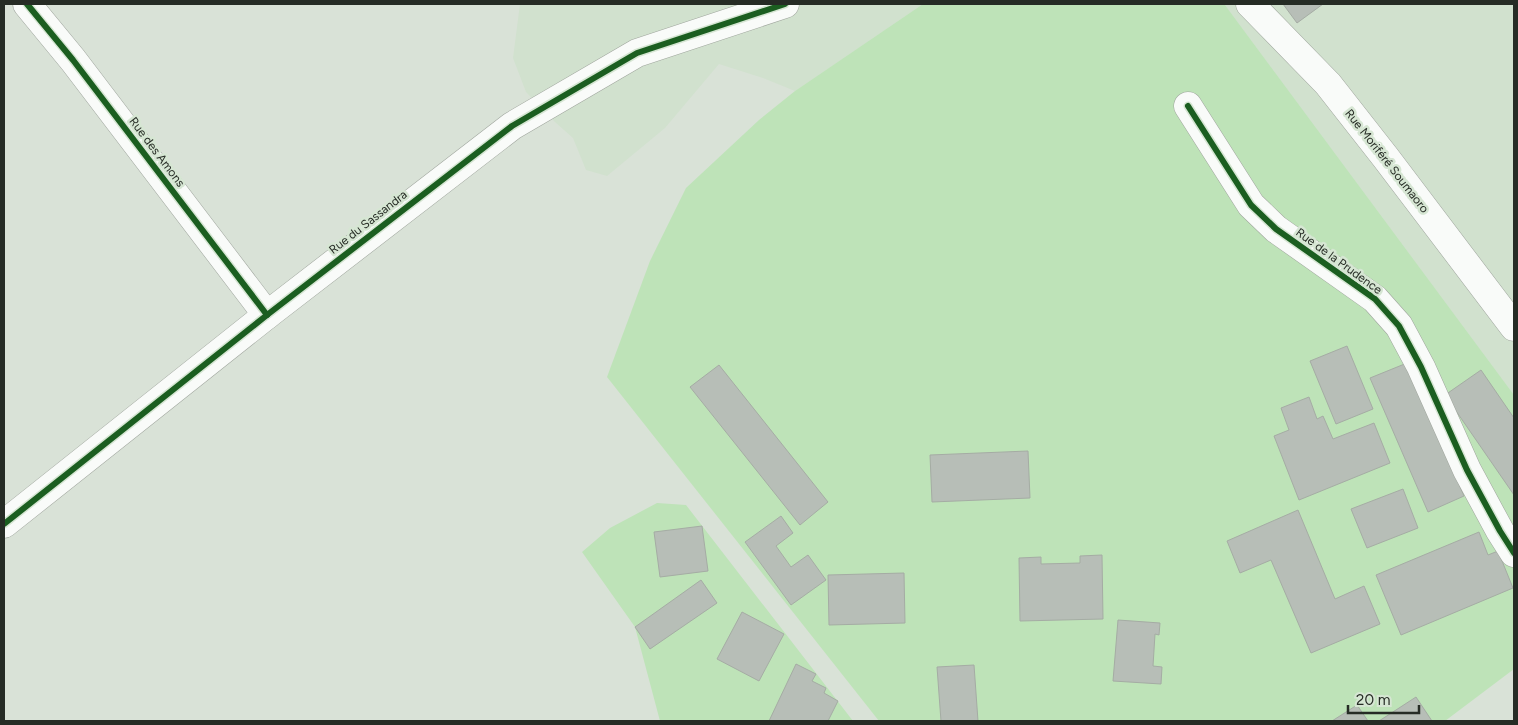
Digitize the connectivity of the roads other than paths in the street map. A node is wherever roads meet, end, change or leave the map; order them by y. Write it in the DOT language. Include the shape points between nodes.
graph roads {
  1 [pos="27,4"];
  2 [pos="785,4"];
  3 [pos="1250,4"];
  4 [pos="1188,106"];
  5 [pos="267,315"];
  6 [pos="1514,326"];
  7 [pos="4,524"];
  8 [pos="1514,553"];
  1 -- 5 [label="street, Rue des Amons"];
  2 -- 5 [label="street, Rue du Sassandra" via="637,53 512,126"];
  3 -- 6 [label="street, Rue Moriféré Soumaoro" via="1328,84"];
  4 -- 8 [label="street, Rue de la Prudence" via="1251,204 1276,230 1375,300 1399,326 1467,470"];
  5 -- 7 [label="street, Rue du Sassandra"];
}
